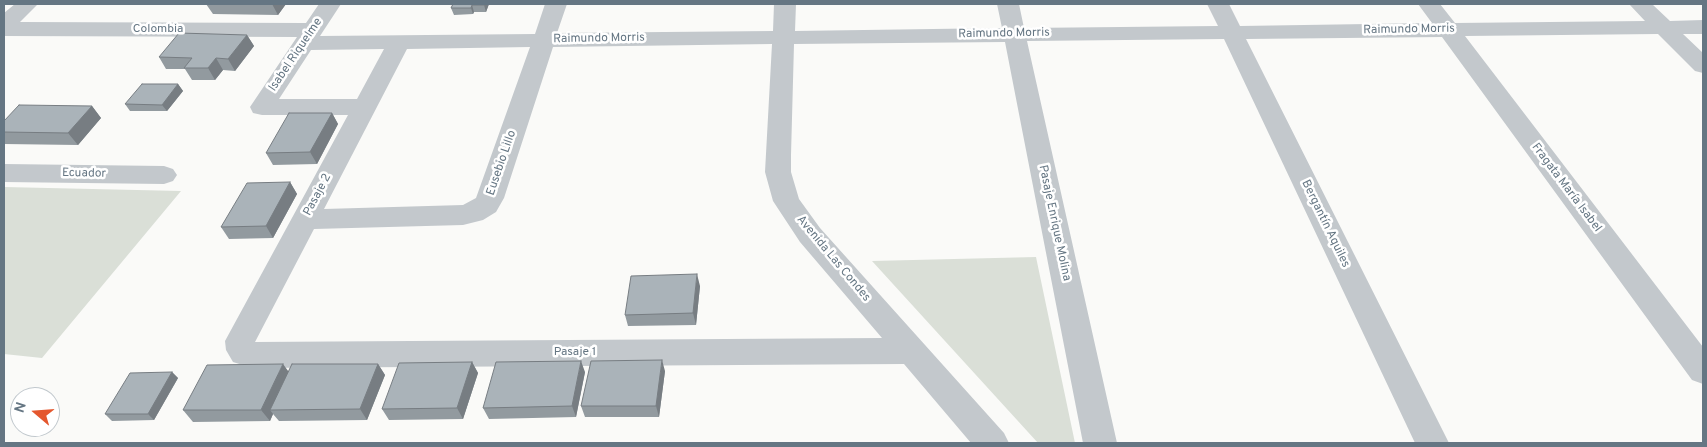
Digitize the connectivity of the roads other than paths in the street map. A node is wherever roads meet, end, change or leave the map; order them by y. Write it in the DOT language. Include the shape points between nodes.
graph roads {
  1 [pos="27,4"];
  2 [pos="330,4"];
  3 [pos="556,4"];
  4 [pos="785,4"];
  5 [pos="1008,4"];
  6 [pos="1218,4"];
  7 [pos="1429,4"];
  8 [pos="1640,4"];
  9 [pos="4,27"];
  10 [pos="1664,27"];
  11 [pos="1703,27"];
  12 [pos="1448,30"];
  13 [pos="1232,32"];
  14 [pos="1015,34"];
  15 [pos="783,36"];
  16 [pos="309,37"];
  17 [pos="544,39"];
  18 [pos="400,41"];
  19 [pos="1703,66"];
  20 [pos="364,107"];
  21 [pos="4,173"];
  22 [pos="164,175"];
  23 [pos="305,219"];
  24 [pos="241,350"];
  25 [pos="912,351"];
  26 [pos="1703,371"];
  27 [pos="992,443"];
  28 [pos="1100,443"];
  29 [pos="1432,443"];
  1 -- 9 [label="street"];
  2 -- 16 [label="street, Isabel Riquelme"];
  3 -- 17 [label="street, Eusebio Lillo"];
  4 -- 15 [label="street, Avenida Las Condes"];
  5 -- 14 [label="street, Pasaje Enrique Molina"];
  6 -- 13 [label="street, Bergantín Aquiles"];
  7 -- 12 [label="street, Fragata María Isabel"];
  8 -- 10 [label="street"];
  9 -- 16 [label="street, Colombia"];
  10 -- 11 [label="street, Raimundo Morris"];
  10 -- 12 [label="street, Raimundo Morris"];
  10 -- 19 [label="street"];
  12 -- 13 [label="street, Raimundo Morris"];
  12 -- 26 [label="street, Fragata María Isabel"];
  13 -- 14 [label="street, Raimundo Morris"];
  13 -- 29 [label="street, Bergantín Aquiles"];
  14 -- 15 [label="street, Raimundo Morris"];
  14 -- 28 [label="street, Pasaje Enrique Molina"];
  15 -- 17 [label="street, Raimundo Morris"];
  15 -- 25 [label="street, Avenida Las Condes" via="778,172 786,202 810,235"];
  16 -- 18 [label="street, Raimundo Morris"];
  16 -- 20 [label="street, Isabel Riquelme" via="262,107"];
  17 -- 18 [label="street, Raimundo Morris"];
  17 -- 23 [label="street, Eusebio Lillo" via="491,198 479,210 463,215"];
  18 -- 20 [label="street, Pasaje 2"];
  20 -- 23 [label="street, Pasaje 2"];
  21 -- 22 [label="street, Ecuador"];
  23 -- 24 [label="street, Pasaje 2" via="240,341"];
  24 -- 25 [label="street, Pasaje 1" via="252,355"];
  25 -- 27 [label="street, Avenida Las Condes"];
}
